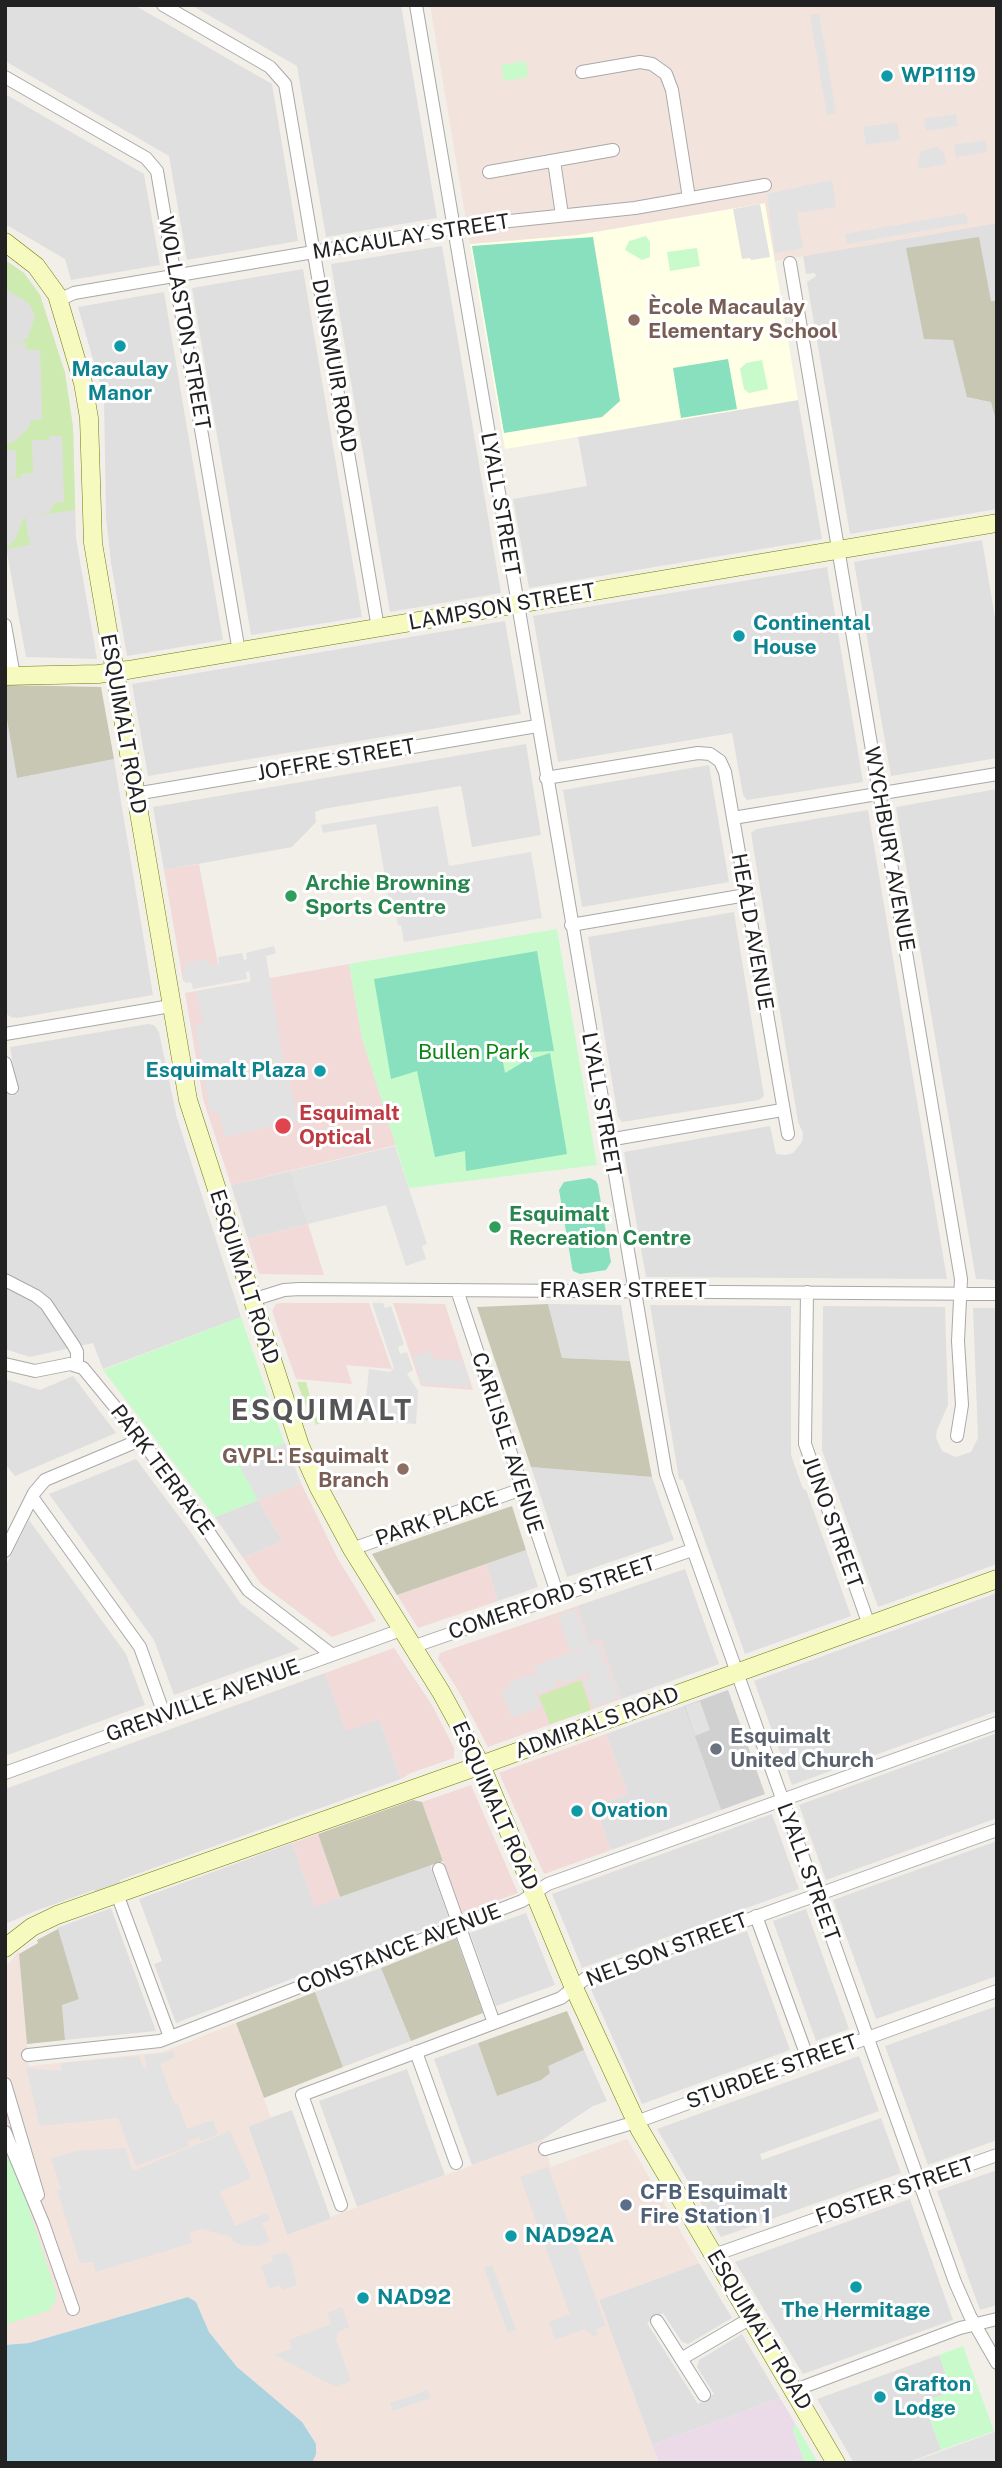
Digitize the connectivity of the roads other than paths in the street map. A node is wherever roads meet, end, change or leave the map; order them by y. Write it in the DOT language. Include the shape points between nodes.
graph roads {
  1 [pos="163,5"];
  2 [pos="416,5"];
  3 [pos="582,72"];
  4 [pos="5,77"];
  5 [pos="613,150"];
  6 [pos="554,161"];
  7 [pos="489,172"];
  8 [pos="765,185"];
  9 [pos="690,198"];
  10 [pos="562,215"];
  11 [pos="453,229"];
  12 [pos="5,242"];
  13 [pos="315,253"];
  14 [pos="790,262"];
  15 [pos="176,276"];
  16 [pos="59,300"];
  17 [pos="996,528"];
  18 [pos="838,550"];
  19 [pos="517,605"];
  20 [pos="5,625"];
  21 [pos="378,628"];
  22 [pos="239,652"];
  23 [pos="114,672"];
  24 [pos="10,676"];
  25 [pos="537,726"];
  26 [pos="997,774"];
  27 [pos="546,778"];
  28 [pos="879,793"];
  29 [pos="135,794"];
  30 [pos="733,818"];
  31 [pos="746,895"];
  32 [pos="571,925"];
  33 [pos="171,1006"];
  34 [pos="5,1034"];
  35 [pos="5,1063"];
  36 [pos="12,1088"];
  37 [pos="782,1110"];
  38 [pos="788,1135"];
  39 [pos="607,1140"];
  40 [pos="5,1280"];
  41 [pos="457,1290"];
  42 [pos="633,1291"];
  43 [pos="807,1292"];
  44 [pos="960,1293"];
  45 [pos="997,1294"];
  46 [pos="252,1300"];
  47 [pos="5,1364"];
  48 [pos="77,1365"];
  49 [pos="957,1436"];
  50 [pos="140,1440"];
  51 [pos="522,1489"];
  52 [pos="32,1497"];
  53 [pos="352,1549"];
  54 [pos="692,1550"];
  55 [pos="5,1551"];
  56 [pos="997,1579"];
  57 [pos="558,1596"];
  58 [pos="869,1625"];
  59 [pos="401,1630"];
  60 [pos="412,1647"];
  61 [pos="331,1654"];
  62 [pos="737,1672"];
  63 [pos="164,1714"];
  64 [pos="997,1723"];
  65 [pos="481,1765"];
  66 [pos="5,1773"];
  67 [pos="782,1800"];
  68 [pos="997,1830"];
  69 [pos="439,1869"];
  70 [pos="117,1894"];
  71 [pos="535,1894"];
  72 [pos="816,1895"];
  73 [pos="757,1916"];
  74 [pos="459,1926"];
  75 [pos="5,1948"];
  76 [pos="573,1988"];
  77 [pos="997,1991"];
  78 [pos="494,2023"];
  79 [pos="170,2037"];
  80 [pos="867,2038"];
  81 [pos="416,2052"];
  82 [pos="28,2054"];
  83 [pos="808,2059"];
  84 [pos="5,2084"];
  85 [pos="636,2122"];
  86 [pos="5,2132"];
  87 [pos="545,2149"];
  88 [pos="997,2155"];
  89 [pos="456,2163"];
  90 [pos="919,2182"];
  91 [pos="341,2205"];
  92 [pos="43,2223"];
  93 [pos="714,2255"];
  94 [pos="73,2309"];
  95 [pos="751,2318"];
  96 [pos="997,2319"];
  97 [pos="657,2322"];
  98 [pos="975,2325"];
  99 [pos="681,2359"];
  100 [pos="997,2363"];
  101 [pos="795,2390"];
  102 [pos="704,2395"];
  103 [pos="836,2463"];
  1 -- 13 [label="street, DUNSMUIR ROAD" via="281,77"];
  2 -- 11 [label="street, LYALL STREET"];
  3 -- 9 [label="street" via="640,62 666,74"];
  4 -- 15 [label="street, WOLLASTON STREET" via="152,163 160,182"];
  5 -- 6 [label="street"];
  6 -- 7 [label="street"];
  6 -- 10 [label="street"];
  8 -- 9 [label="street, MACAULAY STREET"];
  9 -- 10 [label="street, MACAULAY STREET"];
  10 -- 11 [label="street, MACAULAY STREET"];
  11 -- 13 [label="street, MACAULAY STREET"];
  11 -- 19 [label="street, LYALL STREET"];
  12 -- 16 [label="main road, ESQUIMALT ROAD" via="36,266"];
  13 -- 15 [label="street, MACAULAY STREET"];
  13 -- 21 [label="street, DUNSMUIR ROAD"];
  14 -- 18 [label="street, WYCHBURY AVENUE"];
  15 -- 16 [label="street, MACAULAY STREET" via="74,293"];
  15 -- 22 [label="street, WOLLASTON STREET"];
  16 -- 23 [label="main road, ESQUIMALT ROAD" via="87,406 91,531"];
  17 -- 18 [label="main road, LAMPSON STREET"];
  18 -- 19 [label="main road, LAMPSON STREET"];
  18 -- 28 [label="street, WYCHBURY AVENUE"];
  19 -- 21 [label="main road, LAMPSON STREET"];
  19 -- 25 [label="street, LYALL STREET"];
  20 -- 24 [label="street"];
  21 -- 22 [label="main road, LAMPSON STREET"];
  22 -- 23 [label="main road, LAMPSON STREET"];
  23 -- 24 [label="main road, LAMPSON STREET"];
  23 -- 29 [label="main road, ESQUIMALT ROAD"];
  25 -- 27 [label="street, LYALL STREET"];
  25 -- 29 [label="street, JOFFRE STREET"];
  26 -- 28 [label="street"];
  27 -- 30 [label="street, HEALD AVENUE" via="698,753 715,757 725,772"];
  27 -- 32 [label="street, LYALL STREET"];
  28 -- 30 [label="street"];
  28 -- 44 [label="street, WYCHBURY AVENUE"];
  29 -- 33 [label="main road, ESQUIMALT ROAD"];
  30 -- 31 [label="street, HEALD AVENUE"];
  31 -- 32 [label="street"];
  31 -- 37 [label="street, HEALD AVENUE"];
  32 -- 39 [label="street, LYALL STREET"];
  33 -- 34 [label="street"];
  33 -- 46 [label="main road, ESQUIMALT ROAD" via="188,1100"];
  35 -- 36 [label="street"];
  37 -- 38 [label="street, HEALD AVENUE"];
  37 -- 39 [label="street"];
  39 -- 42 [label="street, LYALL STREET"];
  40 -- 48 [label="street, PARK TERRACE" via="46,1304 74,1346"];
  41 -- 42 [label="street, FRASER STREET"];
  41 -- 46 [label="street, FRASER STREET" via="294,1289"];
  41 -- 51 [label="street, CARLISLE AVENUE"];
  42 -- 43 [label="street, FRASER STREET"];
  42 -- 54 [label="street, LYALL STREET" via="660,1450"];
  43 -- 44 [label="street, FRASER STREET"];
  43 -- 58 [label="street, JUNO STREET" via="805,1444"];
  44 -- 45 [label="street, FRASER STREET"];
  44 -- 49 [label="street, WYCHBURY AVENUE" via="962,1405"];
  46 -- 53 [label="main road, ESQUIMALT ROAD" via="303,1454"];
  47 -- 48 [label="street" via="36,1371"];
  48 -- 50 [label="street, PARK TERRACE"];
  50 -- 52 [label="street" via="52,1476"];
  50 -- 61 [label="street, PARK TERRACE" via="248,1590"];
  51 -- 53 [label="street, PARK PLACE"];
  51 -- 57 [label="street, CARLISLE AVENUE"];
  52 -- 55 [label="street"];
  52 -- 63 [label="street" via="140,1647"];
  53 -- 59 [label="main road, ESQUIMALT ROAD"];
  54 -- 57 [label="street, COMERFORD STREET"];
  54 -- 62 [label="street, LYALL STREET"];
  56 -- 58 [label="main road, ADMIRALS ROAD"];
  57 -- 60 [label="street, COMERFORD STREET"];
  58 -- 62 [label="main road, ADMIRALS ROAD"];
  59 -- 60 [label="main road, ESQUIMALT ROAD"];
  59 -- 61 [label="street, GRENVILLE AVENUE"];
  60 -- 65 [label="main road, ESQUIMALT ROAD"];
  61 -- 63 [label="street, GRENVILLE AVENUE"];
  62 -- 65 [label="main road, ADMIRALS ROAD"];
  62 -- 67 [label="street, LYALL STREET"];
  63 -- 66 [label="street, GRENVILLE AVENUE"];
  64 -- 67 [label="street, CONSTANCE AVENUE"];
  65 -- 70 [label="main road, ADMIRALS ROAD"];
  65 -- 71 [label="main road, ESQUIMALT ROAD"];
  67 -- 71 [label="street, CONSTANCE AVENUE" via="548,1884"];
  67 -- 72 [label="street, LYALL STREET"];
  68 -- 72 [label="street, NELSON STREET"];
  69 -- 74 [label="street"];
  70 -- 75 [label="main road, ADMIRALS ROAD" via="32,1927"];
  70 -- 79 [label="street"];
  71 -- 74 [label="street, CONSTANCE AVENUE"];
  71 -- 76 [label="main road, ESQUIMALT ROAD"];
  72 -- 73 [label="street, NELSON STREET"];
  72 -- 80 [label="street, LYALL STREET"];
  73 -- 76 [label="street, NELSON STREET" via="586,1978"];
  73 -- 83 [label="street"];
  74 -- 78 [label="street"];
  74 -- 79 [label="street, CONSTANCE AVENUE"];
  76 -- 78 [label="street, NELSON STREET" via="561,1998"];
  76 -- 85 [label="main road, ESQUIMALT ROAD"];
  77 -- 80 [label="street, STURDEE STREET"];
  78 -- 81 [label="street, NELSON STREET"];
  79 -- 82 [label="street, CONSTANCE AVENUE"];
  80 -- 83 [label="street, STURDEE STREET"];
  80 -- 90 [label="street, LYALL STREET"];
  81 -- 89 [label="street"];
  81 -- 91 [label="street, NELSON STREET" via="302,2095"];
  83 -- 85 [label="street, STURDEE STREET"];
  84 -- 92 [label="street"];
  85 -- 87 [label="street, STURDEE STREET"];
  85 -- 93 [label="main road, ESQUIMALT ROAD"];
  86 -- 92 [label="street"];
  88 -- 90 [label="street, FOSTER STREET"];
  90 -- 93 [label="street, FOSTER STREET"];
  90 -- 98 [label="street, LYALL STREET"];
  92 -- 94 [label="street"];
  93 -- 95 [label="main road, ESQUIMALT ROAD"];
  95 -- 99 [label="street"];
  95 -- 101 [label="main road, ESQUIMALT ROAD"];
  96 -- 98 [label="street"];
  97 -- 99 [label="street"];
  98 -- 100 [label="street, LYALL STREET"];
  98 -- 101 [label="street"];
  99 -- 102 [label="street"];
  101 -- 103 [label="main road, ESQUIMALT ROAD"];
}
